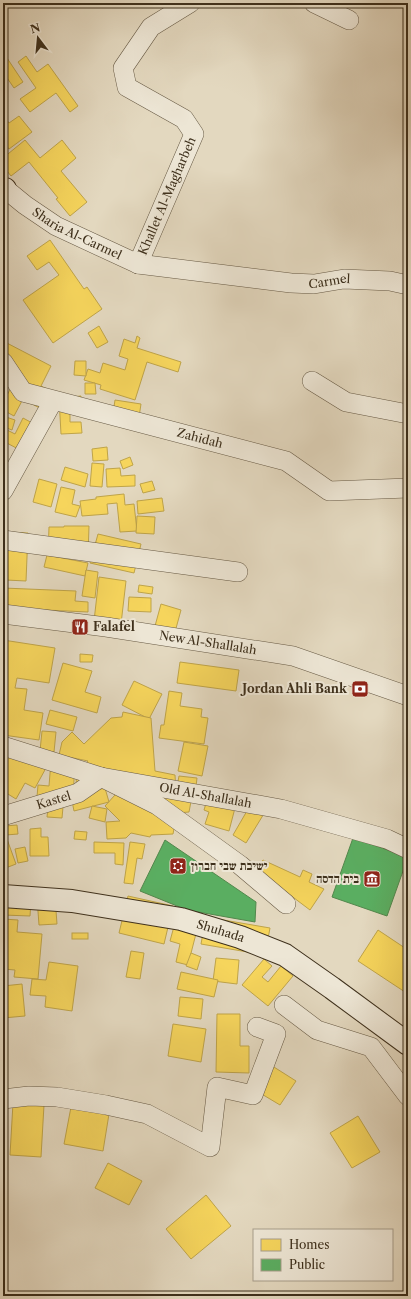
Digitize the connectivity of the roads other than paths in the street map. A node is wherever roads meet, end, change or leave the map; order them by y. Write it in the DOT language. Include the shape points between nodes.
graph roads {
  1 [pos="190,3"];
  2 [pos="314,3"];
  3 [pos="349,20"];
  4 [pos="4,189"];
  5 [pos="138,264"];
  6 [pos="408,285"];
  7 [pos="3,362"];
  8 [pos="312,381"];
  9 [pos="54,401"];
  10 [pos="408,414"];
  11 [pos="408,488"];
  12 [pos="3,491"];
  13 [pos="3,540"];
  14 [pos="238,572"];
  15 [pos="3,614"];
  16 [pos="408,696"];
  17 [pos="3,746"];
  18 [pos="101,777"];
  19 [pos="3,816"];
  20 [pos="408,849"];
  21 [pos="3,896"];
  22 [pos="286,904"];
  23 [pos="284,1005"];
  24 [pos="257,1027"];
  25 [pos="408,1044"];
  26 [pos="408,1096"];
  27 [pos="3,1099"];
  1 -- 5 [label="street, Khallet Al-Magharbeh" via="151,27 123,68 127,86 184,119 194,134"];
  2 -- 3 [label="street"];
  4 -- 5 [label="street, Sharia Al-Carmel" via="56,226"];
  5 -- 6 [label="street, Sharia Al-Carmel" via="291,283 314,284 344,279 390,281"];
  7 -- 9 [label="street, Zahidah" via="23,392"];
  8 -- 10 [label="street" via="346,402"];
  9 -- 11 [label="street, Zahidah" via="286,461 328,491"];
  9 -- 12 [label="street"];
  13 -- 14 [label="street"];
  15 -- 16 [label="street, New Al-Shallalah" via="293,656"];
  17 -- 18 [label="street, Old Al-Shallalah"];
  18 -- 19 [label="street, Kastel" via="78,793"];
  18 -- 20 [label="street, Old Al-Shallalah" via="281,809 387,839"];
  18 -- 22 [label="street" via="157,805 240,865"];
  21 -- 25 [label="street, Shuhada" via="72,901 181,919 240,937 285,955"];
  23 -- 26 [label="street" via="317,1030 371,1047"];
  24 -- 27 [label="street" via="276,1034 253,1095 217,1087 210,1147 147,1114 57,1097 29,1096"];
}
